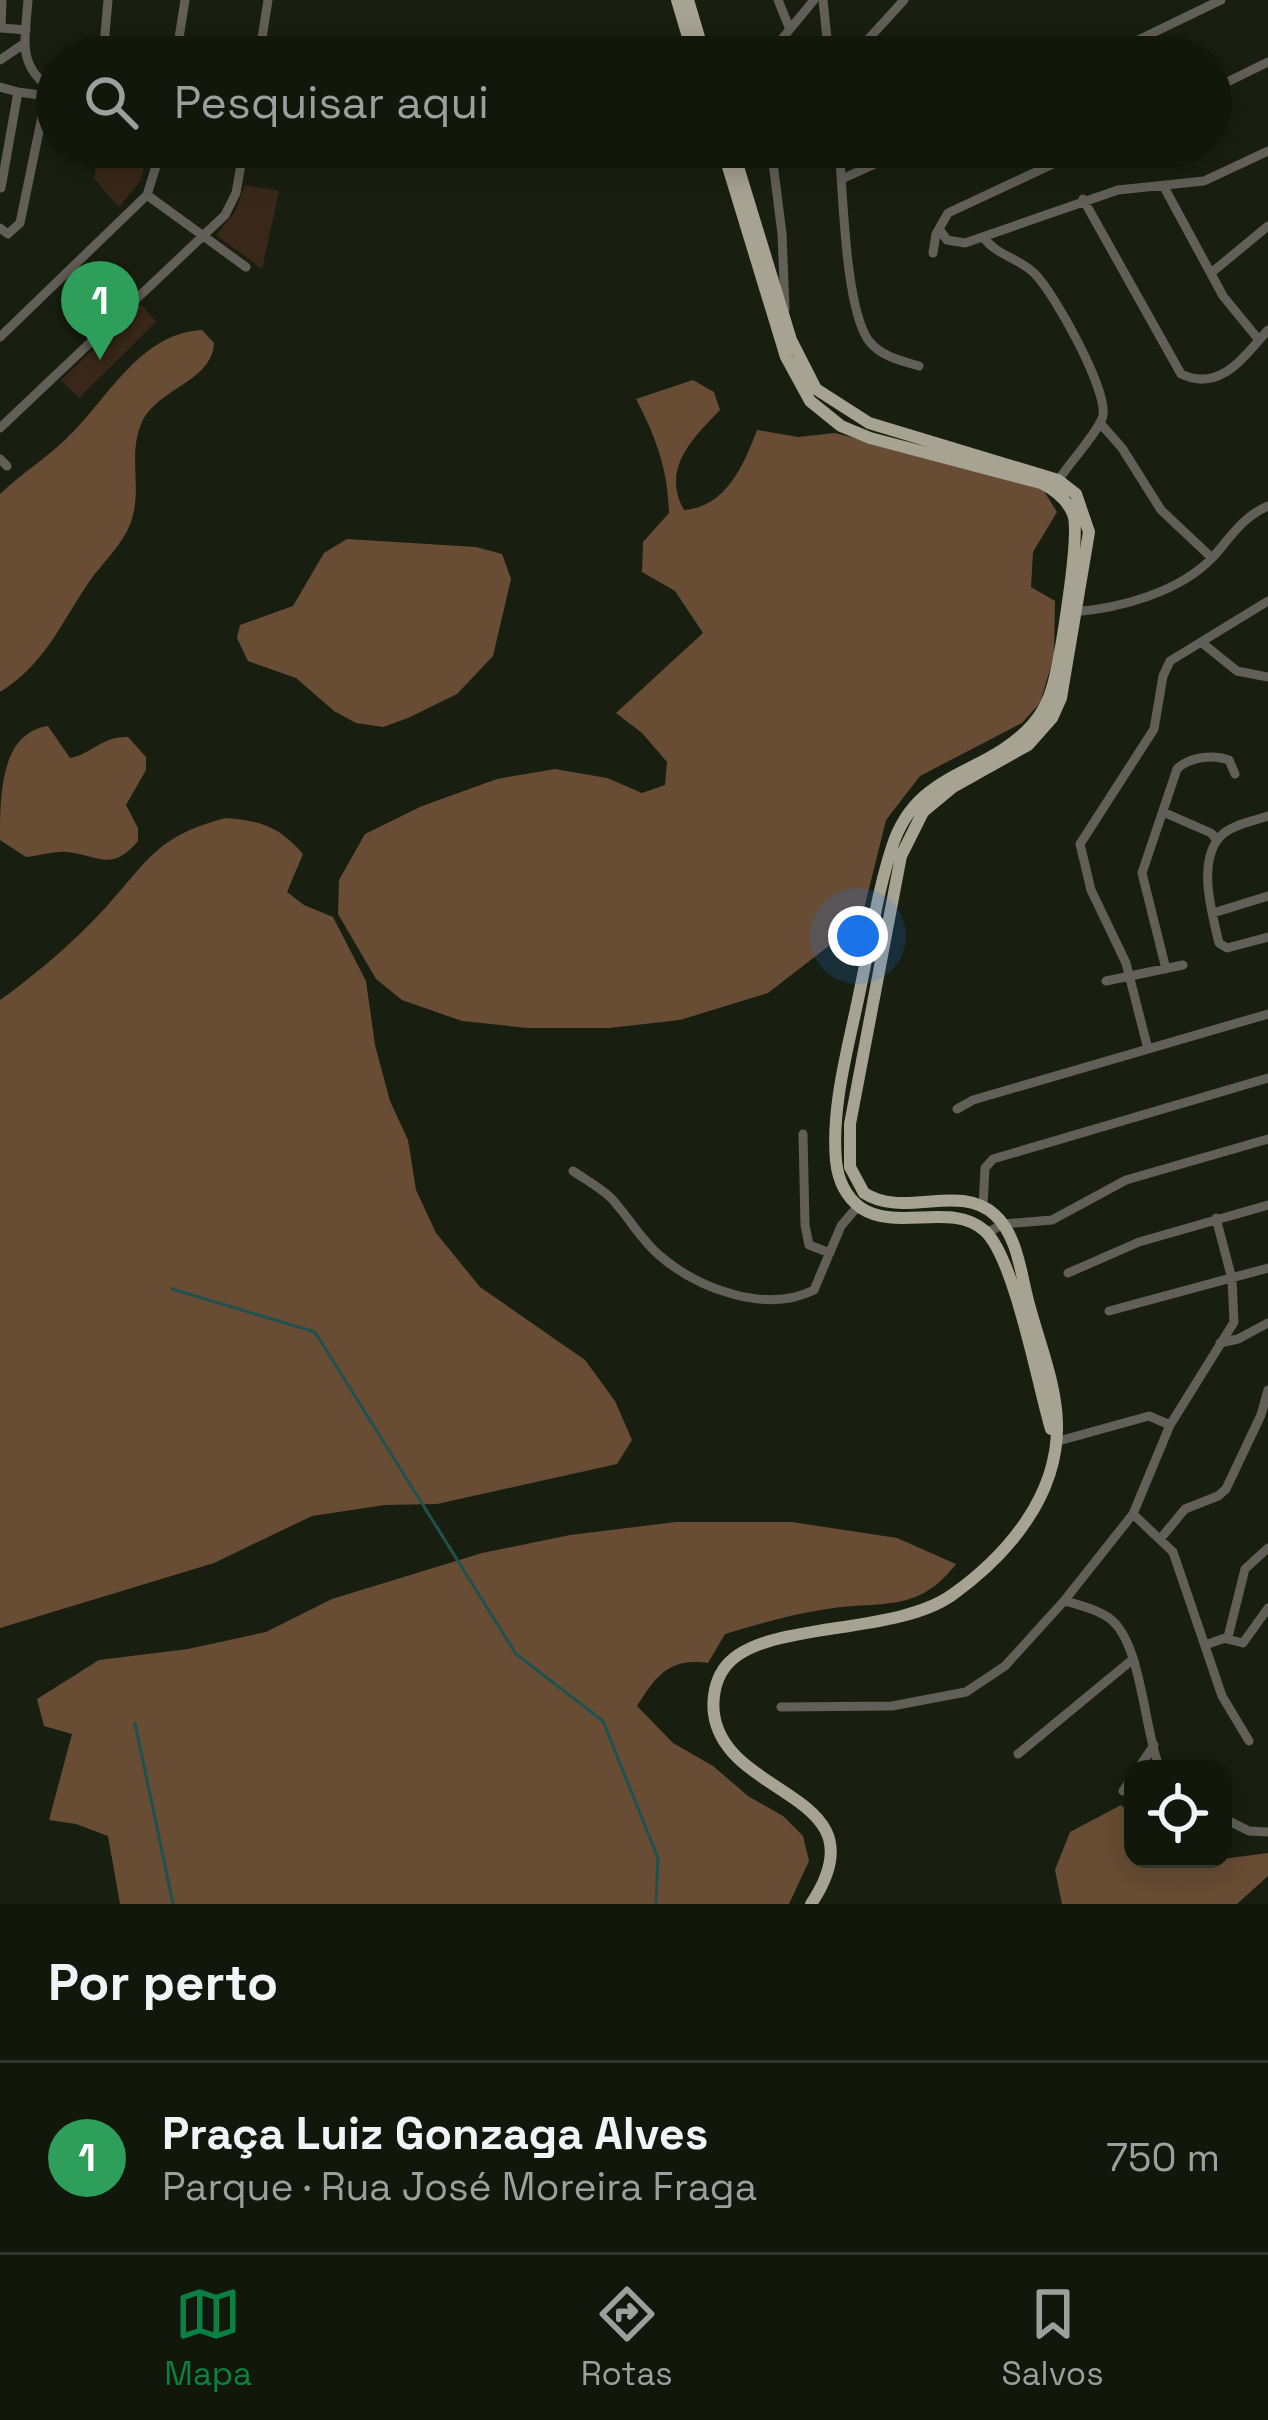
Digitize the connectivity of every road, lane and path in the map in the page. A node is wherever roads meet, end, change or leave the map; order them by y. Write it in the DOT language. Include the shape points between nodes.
graph roads {
  1 [pos="2,0"];
  2 [pos="28,0"];
  3 [pos="108,0"];
  4 [pos="185,0"];
  5 [pos="268,0"];
  6 [pos="677,0"];
  7 [pos="688,0"];
  8 [pos="778,0"];
  9 [pos="818,0"];
  10 [pos="904,0"];
  11 [pos="1221,0"];
  12 [pos="789,27"];
  13 [pos="26,30"];
  14 [pos="105,36"];
  15 [pos="179,36"];
  16 [pos="262,36"];
  17 [pos="688,36"];
  18 [pos="699,36"];
  19 [pos="782,36"];
  20 [pos="825,36"];
  21 [pos="871,36"];
  22 [pos="1146,36"];
  23 [pos="25,44"];
  24 [pos="0,60"];
  25 [pos="1268,62"];
  26 [pos="36,75"];
  27 [pos="1232,80"];
  28 [pos="0,87"];
  29 [pos="18,92"];
  30 [pos="36,94"];
  31 [pos="36,142"];
  32 [pos="1268,151"];
  33 [pos="156,168"];
  34 [pos="240,168"];
  35 [pos="728,168"];
  36 [pos="739,168"];
  37 [pos="772,168"];
  38 [pos="841,168"];
  39 [pos="866,168"];
  40 [pos="1044,168"];
  41 [pos="1232,168"];
  42 [pos="1232,168"];
  43 [pos="842,179"];
  44 [pos="1163,187"];
  45 [pos="1,188"];
  46 [pos="147,196"];
  47 [pos="1083,199"];
  48 [pos="1268,226"];
  49 [pos="0,228"];
  50 [pos="939,229"];
  51 [pos="204,236"];
  52 [pos="983,237"];
  53 [pos="933,253"];
  54 [pos="246,268"];
  55 [pos="1211,273"];
  56 [pos="780,289"];
  57 [pos="1268,330"];
  58 [pos="0,337"];
  59 [pos="1259,340"];
  60 [pos="919,366"];
  61 [pos="1101,421"];
  62 [pos="0,428"];
  63 [pos="1072,458"];
  64 [pos="1056,484"];
  65 [pos="1083,506"];
  66 [pos="1268,506"];
  67 [pos="1212,558"];
  68 [pos="1268,601"];
  69 [pos="1069,611"];
  70 [pos="1201,641"];
  71 [pos="1268,677"];
  72 [pos="1235,774"];
  73 [pos="1163,812"];
  74 [pos="1268,816"];
  75 [pos="1217,840"];
  76 [pos="1268,896"];
  77 [pos="1213,913"];
  78 [pos="1268,937"];
  79 [pos="1183,965"];
  80 [pos="1166,969"];
  81 [pos="1130,976"];
  82 [pos="1106,981"];
  83 [pos="1268,1014"];
  84 [pos="1148,1049"];
  85 [pos="1268,1078"];
  86 [pos="957,1109"];
  87 [pos="803,1134"];
  88 [pos="1268,1138"];
  89 [pos="573,1171"];
  90 [pos="1268,1204"];
  91 [pos="858,1206"];
  92 [pos="983,1206"];
  93 [pos="934,1217"];
  94 [pos="1216,1218"];
  95 [pos="1003,1224"];
  96 [pos="987,1233"];
  97 [pos="830,1253"];
  98 [pos="1268,1268"];
  99 [pos="1068,1273"];
  100 [pos="1232,1279"];
  101 [pos="1109,1311"];
  102 [pos="1268,1323"];
  103 [pos="1220,1343"];
  104 [pos="1268,1390"];
  105 [pos="1186,1397"];
  106 [pos="1149,1416"];
  107 [pos="1170,1425"];
  108 [pos="1054,1442"];
  109 [pos="1132,1514"];
  110 [pos="1161,1538"];
  111 [pos="1268,1548"];
  112 [pos="1064,1601"];
  113 [pos="1268,1609"];
  114 [pos="1227,1639"];
  115 [pos="1205,1645"];
  116 [pos="1132,1660"];
  117 [pos="781,1707"];
  118 [pos="1249,1741"];
  119 [pos="1154,1745"];
  120 [pos="1018,1754"];
  121 [pos="1144,1760"];
  122 [pos="1158,1760"];
  123 [pos="1232,1822"];
  124 [pos="1268,1832"];
  125 [pos="811,1904"];
  1 -- 13 [label="street" via="1,28"];
  2 -- 13 [label="street"];
  3 -- 14 [label="street"];
  4 -- 15 [label="street"];
  5 -- 16 [label="street"];
  6 -- 17 [label="main road"];
  7 -- 18 [label="main road"];
  8 -- 12 [label="street"];
  9 -- 12 [label="street"];
  9 -- 20 [label="street"];
  10 -- 21 [label="street"];
  11 -- 22 [label="street"];
  12 -- 19 [label="street"];
  13 -- 23 [label="street"];
  23 -- 24 [label="street"];
  23 -- 26 [label="street"];
  25 -- 27 [label="street"];
  28 -- 29 [label="street"];
  29 -- 30 [label="street"];
  29 -- 45 [label="street"];
  31 -- 49 [label="street" via="20,223 13,233"];
  32 -- 41 [label="street"];
  33 -- 46 [label="street"];
  34 -- 51 [label="street" via="232,204"];
  35 -- 64 [label="main road" via="786,357 810,401 870,438"];
  36 -- 56 [label="main road"];
  37 -- 56 [label="street"];
  38 -- 43 [label="street"];
  39 -- 43 [label="street"];
  40 -- 50 [label="street" via="953,210"];
  42 -- 44 [label="street"];
  43 -- 60 [label="street" via="862,327 883,352"];
  44 -- 47 [label="street"];
  44 -- 55 [label="street"];
  46 -- 51 [label="street"];
  46 -- 58 [label="street"];
  47 -- 52 [label="street"];
  47 -- 59 [label="street" via="1186,377 1222,376"];
  48 -- 55 [label="street"];
  50 -- 52 [label="street" via="952,242"];
  50 -- 53 [label="street"];
  51 -- 54 [label="street"];
  51 -- 62 [label="street"];
  52 -- 61 [label="street" via="1040,279 1089,367"];
  55 -- 59 [label="street"];
  56 -- 64 [label="main road" via="810,382 850,413"];
  57 -- 59 [label="street"];
  61 -- 63 [label="street"];
  61 -- 67 [label="street" via="1160,510"];
  63 -- 64 [label="street"];
  63 -- 65 [label="street"];
  64 -- 65 [label="main road"];
  64 -- 69 [label="main road" via="1076,533 1058,598"];
  65 -- 69 [label="main road" via="1089,544"];
  66 -- 67 [label="street"];
  67 -- 69 [label="street" via="1173,587"];
  68 -- 70 [label="street"];
  69 -- 91 [label="main road" via="1042,713 1016,739 929,789 891,850 837,1125 840,1180"];
  69 -- 92 [label="main road" via="1061,698 1046,727 939,796 910,832 852,1107 850,1167 864,1193 895,1205"];
  70 -- 71 [label="street" via="1237,671"];
  70 -- 81 [label="street" via="1170,662 1154,729 1080,844 1091,890"];
  72 -- 73 [label="street" via="1224,758 1182,763"];
  73 -- 75 [label="street"];
  73 -- 80 [label="street" via="1142,873"];
  74 -- 75 [label="street"];
  75 -- 77 [label="street" via="1208,880"];
  76 -- 77 [label="street"];
  77 -- 78 [label="street" via="1227,948"];
  79 -- 80 [label="street"];
  80 -- 81 [label="street"];
  81 -- 82 [label="street"];
  81 -- 84 [label="street"];
  83 -- 84 [label="street"];
  84 -- 86 [label="street"];
  85 -- 92 [label="street" via="993,1159"];
  87 -- 97 [label="street" via="809,1245"];
  88 -- 95 [label="street" via="1126,1180 1052,1220"];
  89 -- 97 [label="street" via="608,1195 659,1256 722,1293 800,1298 814,1290"];
  90 -- 94 [label="street"];
  91 -- 93 [label="main road"];
  91 -- 97 [label="street"];
  92 -- 93 [label="main road" via="970,1216"];
  92 -- 95 [label="main road"];
  93 -- 96 [label="main road"];
  94 -- 99 [label="street"];
  94 -- 100 [label="street"];
  95 -- 96 [label="street"];
  95 -- 108 [label="main road" via="1046,1362"];
  96 -- 108 [label="main road" via="1015,1300"];
  98 -- 100 [label="street"];
  100 -- 101 [label="street"];
  100 -- 103 [label="street" via="1236,1312"];
  102 -- 103 [label="street"];
  103 -- 105 [label="street"];
  104 -- 110 [label="street" via="1226,1489 1185,1509"];
  105 -- 106 [label="street"];
  105 -- 107 [label="street"];
  106 -- 107 [label="street"];
  106 -- 108 [label="street"];
  107 -- 109 [label="street"];
  108 -- 125 [label="main road" via="1049,1483 1034,1510 946,1599 883,1623 767,1640 722,1671 713,1708 727,1745 823,1825 830,1860"];
  109 -- 110 [label="street"];
  109 -- 112 [label="street"];
  110 -- 115 [label="street" via="1184,1573"];
  111 -- 114 [label="street" via="1245,1569"];
  112 -- 116 [label="street" via="1111,1619"];
  112 -- 117 [label="street" via="1005,1666 966,1692 892,1706"];
  113 -- 114 [label="street" via="1242,1644"];
  114 -- 115 [label="street"];
  115 -- 118 [label="street"];
  116 -- 119 [label="street"];
  116 -- 120 [label="street"];
  119 -- 121 [label="street"];
  119 -- 122 [label="street"];
  123 -- 124 [label="street"];
}
